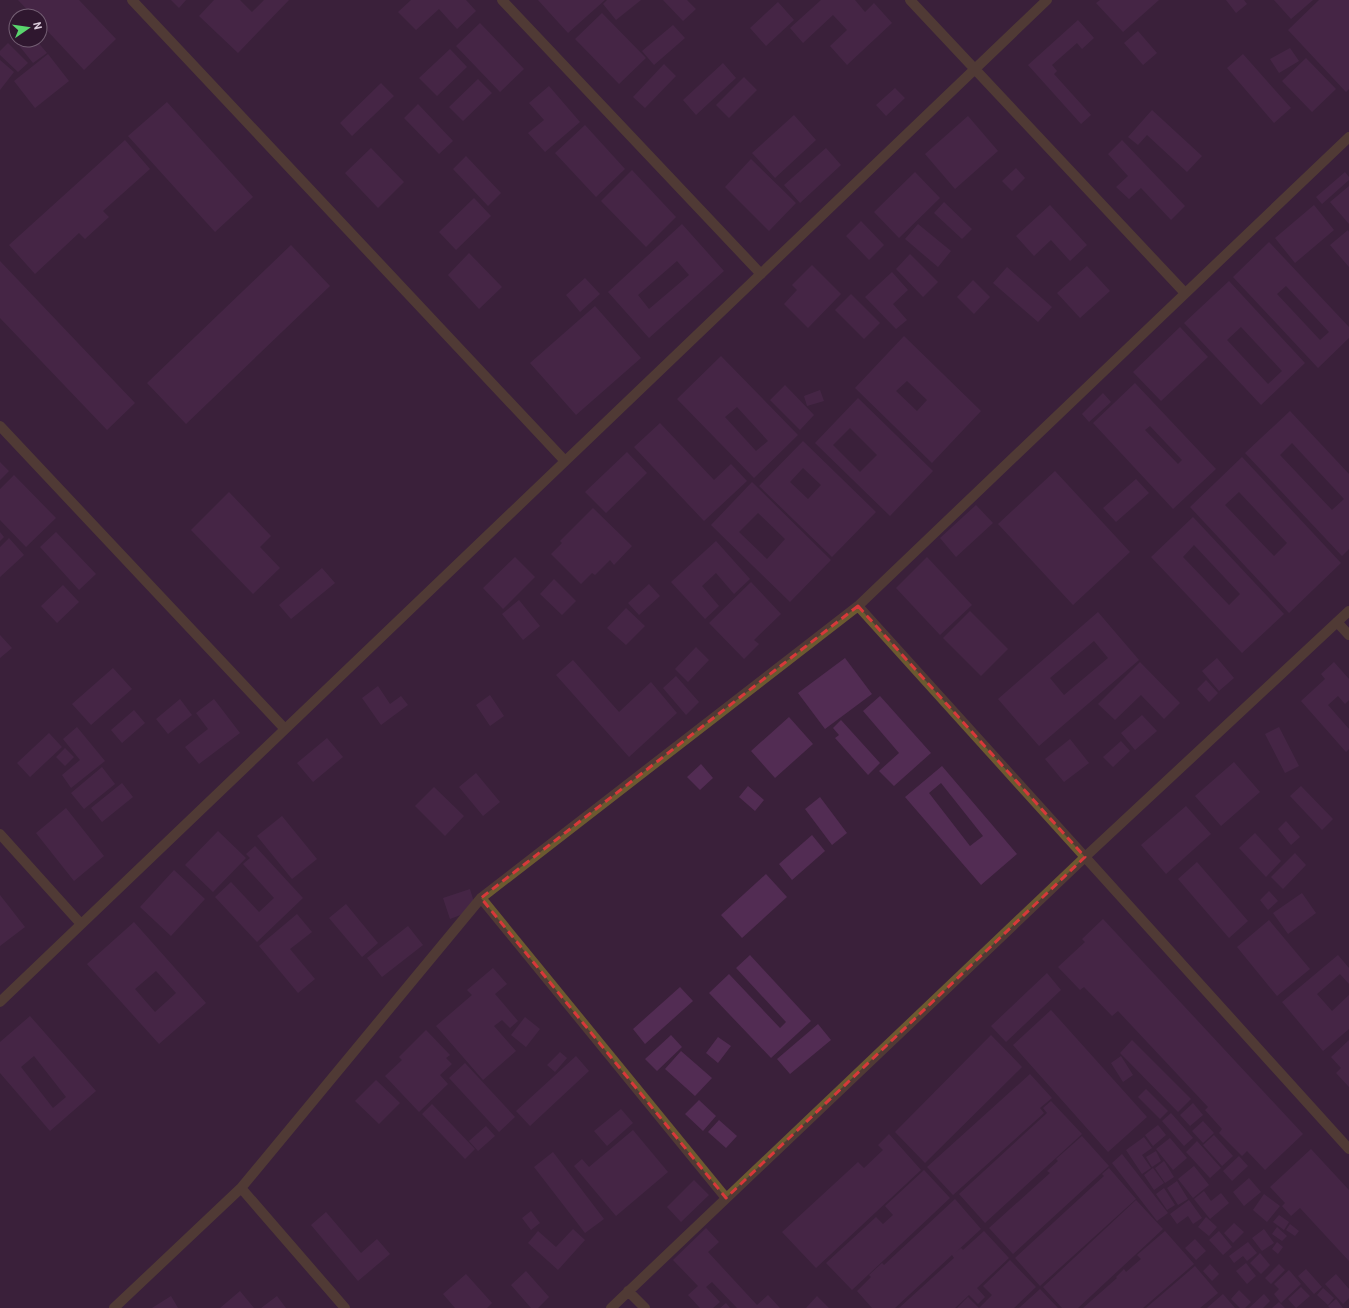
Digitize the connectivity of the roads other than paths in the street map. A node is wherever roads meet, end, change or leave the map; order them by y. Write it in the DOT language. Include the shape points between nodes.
graph roads {
  1 [pos="132,0"];
  2 [pos="502,0"];
  3 [pos="910,0"];
  4 [pos="1047,0"];
  5 [pos="974,69"];
  6 [pos="1349,137"];
  7 [pos="761,274"];
  8 [pos="1185,293"];
  9 [pos="0,426"];
  10 [pos="565,461"];
  11 [pos="858,606"];
  12 [pos="1349,611"];
  13 [pos="1337,622"];
  14 [pos="1349,635"];
  15 [pos="285,729"];
  16 [pos="0,834"];
  17 [pos="1085,857"];
  18 [pos="482,898"];
  19 [pos="81,924"];
  20 [pos="0,1002"];
  21 [pos="1349,1148"];
  22 [pos="242,1188"];
  23 [pos="726,1198"];
  24 [pos="628,1291"];
  25 [pos="114,1308"];
  26 [pos="345,1308"];
  27 [pos="611,1308"];
  28 [pos="645,1308"];
  1 -- 10 [label="street"];
  2 -- 7 [label="street"];
  3 -- 5 [label="street"];
  4 -- 5 [label="street"];
  5 -- 7 [label="street"];
  5 -- 8 [label="street"];
  6 -- 8 [label="street"];
  7 -- 10 [label="street"];
  8 -- 11 [label="street"];
  9 -- 15 [label="street"];
  10 -- 15 [label="street"];
  11 -- 17 [label="street"];
  11 -- 18 [label="street"];
  12 -- 13 [label="street"];
  13 -- 14 [label="street"];
  13 -- 17 [label="street"];
  15 -- 19 [label="street"];
  16 -- 19 [label="street"];
  17 -- 21 [label="street"];
  17 -- 23 [label="street"];
  18 -- 22 [label="street"];
  18 -- 23 [label="street"];
  19 -- 20 [label="street"];
  22 -- 25 [label="street"];
  22 -- 26 [label="street"];
  23 -- 24 [label="street"];
  24 -- 27 [label="street"];
  24 -- 28 [label="street"];
}
